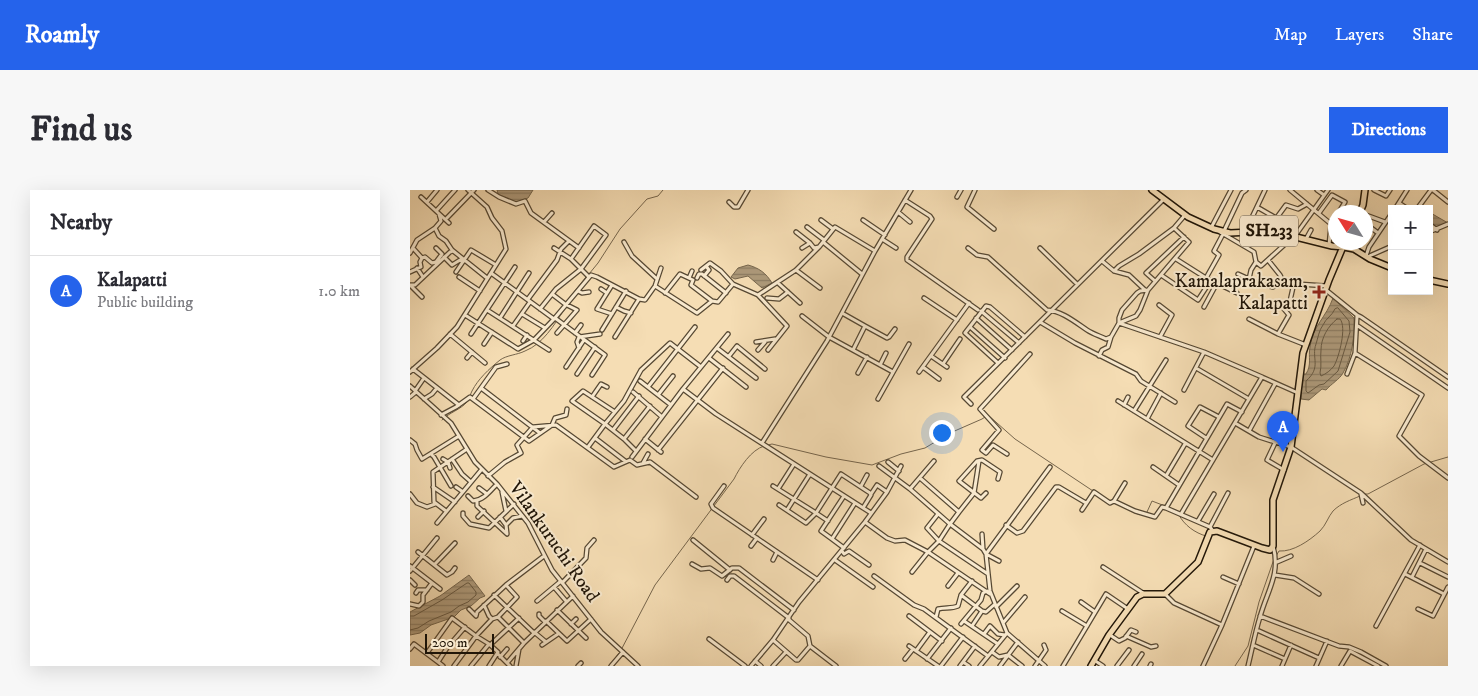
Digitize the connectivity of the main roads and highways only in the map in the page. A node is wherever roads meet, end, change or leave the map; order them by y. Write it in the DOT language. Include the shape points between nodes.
graph roads {
  1 [pos="1152,190"];
  2 [pos="1365,190"];
  3 [pos="1363,205"];
  4 [pos="1328,245"];
  5 [pos="1341,250"];
  6 [pos="1356,250"];
  7 [pos="1388,266"];
  8 [pos="1433,281"];
  9 [pos="1448,284"];
  10 [pos="1091,666"];
  1 -- 4 [label="main road, SH233" via="1185,215 1224,233 1270,231"];
  2 -- 3 [label="main road"];
  5 -- 10 [label="main road" via="1303,353 1291,447 1273,500 1274,548 1254,547 1212,529 1198,562 1165,594 1137,597"];
  6 -- 7 [label="main road, SH233"];
  8 -- 9 [label="main road"];
}
